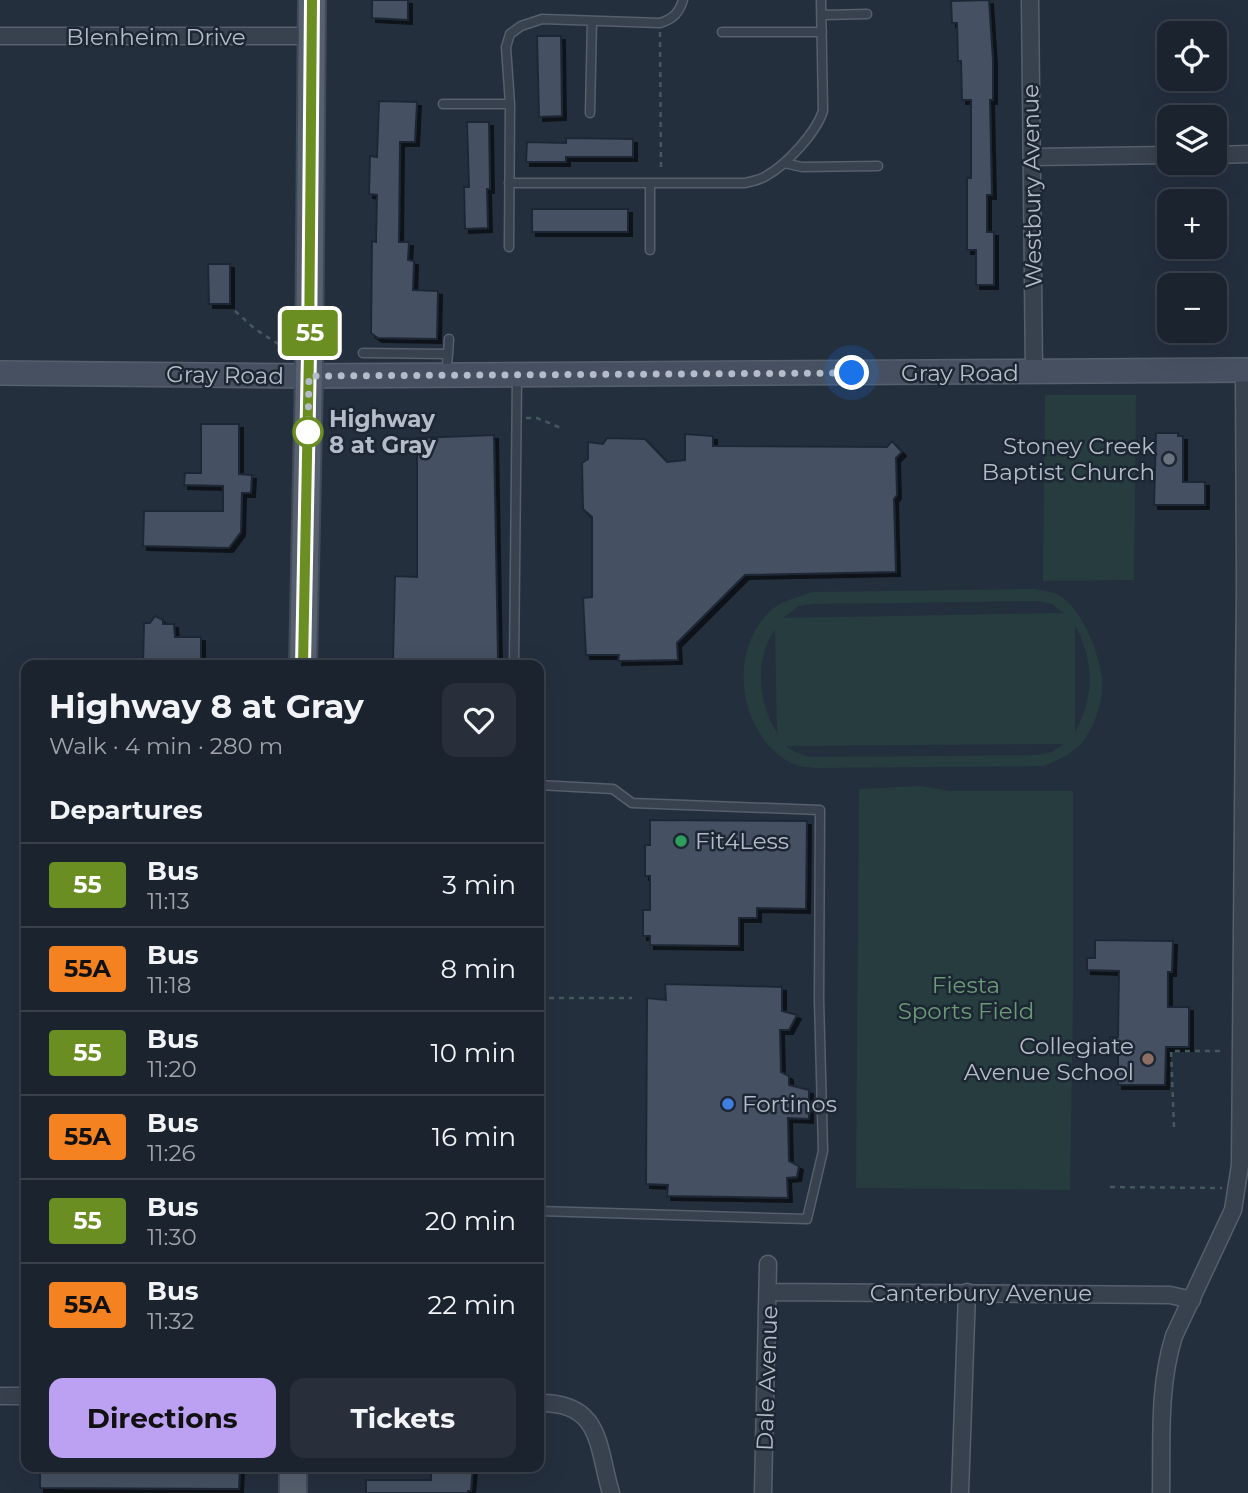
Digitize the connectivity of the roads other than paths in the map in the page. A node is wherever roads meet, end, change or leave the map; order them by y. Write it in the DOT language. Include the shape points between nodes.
graph roads {
  1 [pos="312,0"];
  2 [pos="682,0"];
  3 [pos="821,0"];
  4 [pos="1030,0"];
  5 [pos="823,15"];
  6 [pos="867,15"];
  7 [pos="592,21"];
  8 [pos="722,32"];
  9 [pos="822,32"];
  10 [pos="0,36"];
  11 [pos="312,36"];
  12 [pos="443,104"];
  13 [pos="510,104"];
  14 [pos="590,113"];
  15 [pos="1248,154"];
  16 [pos="1157,155"];
  17 [pos="1227,155"];
  18 [pos="1032,157"];
  19 [pos="784,163"];
  20 [pos="878,166"];
  21 [pos="509,183"];
  22 [pos="650,184"];
  23 [pos="509,247"];
  24 [pos="650,250"];
  25 [pos="449,339"];
  26 [pos="363,353"];
  27 [pos="447,364"];
  28 [pos="1246,370"];
  29 [pos="0,373"];
  30 [pos="1034,373"];
  31 [pos="517,374"];
  32 [pos="309,376"];
  33 [pos="1246,586"];
  34 [pos="303,660"];
  35 [pos="514,660"];
  36 [pos="544,785"];
  37 [pos="1245,1067"];
  38 [pos="544,1211"];
  39 [pos="768,1264"];
  40 [pos="769,1292"];
  41 [pos="967,1293"];
  42 [pos="1192,1300"];
  43 [pos="0,1396"];
  44 [pos="21,1396"];
  45 [pos="544,1403"];
  46 [pos="293,1472"];
  47 [pos="293,1493"];
  48 [pos="611,1493"];
  49 [pos="763,1493"];
  50 [pos="960,1493"];
  51 [pos="1161,1493"];
  1 -- 11 [label="main road"];
  2 -- 7 [label="lane" via="680,10 660,23"];
  3 -- 5 [label="lane"];
  4 -- 18 [label="street, Westbury Avenue"];
  5 -- 6 [label="lane"];
  5 -- 9 [label="lane"];
  7 -- 13 [label="lane" via="542,19 510,34 506,47"];
  7 -- 14 [label="lane"];
  8 -- 9 [label="lane"];
  9 -- 19 [label="lane" via="820,123"];
  10 -- 11 [label="street, Blenheim Drive"];
  11 -- 32 [label="main road"];
  12 -- 13 [label="lane"];
  13 -- 21 [label="lane"];
  15 -- 17 [label="street"];
  16 -- 18 [label="street"];
  18 -- 30 [label="street, Westbury Avenue"];
  19 -- 20 [label="lane"];
  19 -- 22 [label="lane" via="764,178 745,183"];
  21 -- 22 [label="lane"];
  21 -- 23 [label="lane"];
  22 -- 24 [label="lane"];
  25 -- 27 [label="lane"];
  26 -- 27 [label="lane"];
  27 -- 31 [label="main road, Gray Road"];
  27 -- 32 [label="main road, Gray Road"];
  28 -- 30 [label="main road, Gray Road"];
  28 -- 33 [label="street"];
  29 -- 32 [label="main road, Gray Road"];
  30 -- 31 [label="main road, Gray Road"];
  31 -- 35 [label="lane"];
  32 -- 34 [label="main road"];
  33 -- 37 [label="street"];
  36 -- 38 [label="lane" via="613,789 632,803 820,810 823,1151 807,1219"];
  37 -- 42 [label="street" via="1238,1189"];
  39 -- 40 [label="street, Dale Avenue"];
  40 -- 41 [label="street, Canterbury Avenue"];
  40 -- 49 [label="street, Dale Avenue"];
  41 -- 42 [label="street, Canterbury Avenue" via="1170,1295"];
  41 -- 50 [label="street"];
  42 -- 51 [label="street" via="1174,1336 1164,1379"];
  43 -- 44 [label="street"];
  45 -- 48 [label="street" via="575,1408 588,1418 596,1430"];
  46 -- 47 [label="main road"];
}
